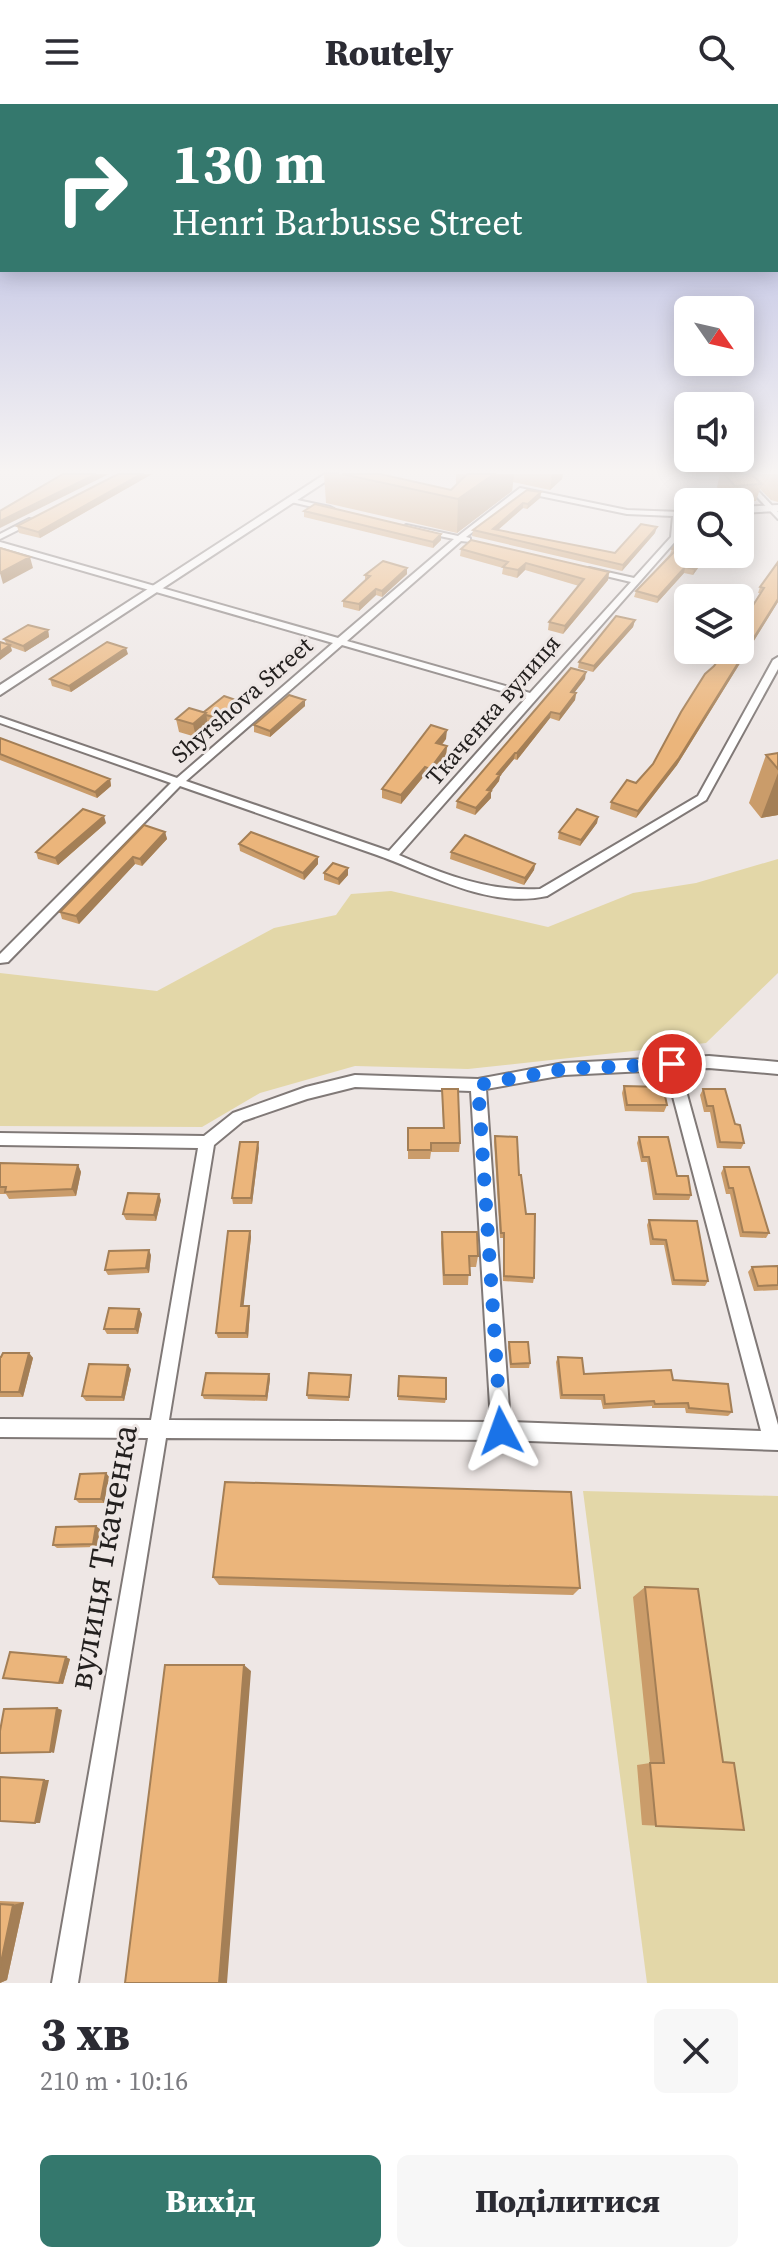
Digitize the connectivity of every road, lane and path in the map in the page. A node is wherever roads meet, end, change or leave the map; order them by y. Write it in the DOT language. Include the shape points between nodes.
graph roads {
  1 [pos="62,562"];
  2 [pos="196,562"];
  3 [pos="433,562"];
  4 [pos="651,562"];
  5 [pos="576,566"];
  6 [pos="634,580"];
  7 [pos="155,588"];
  8 [pos="339,643"];
  9 [pos="778,660"];
  10 [pos="0,691"];
  11 [pos="532,697"];
  12 [pos="0,720"];
  13 [pos="178,782"];
  14 [pos="391,856"];
  15 [pos="3,959"];
  16 [pos="672,1064"];
  17 [pos="778,1068"];
  18 [pos="478,1085"];
  19 [pos="0,1139"];
  20 [pos="207,1142"];
  21 [pos="158,1427"];
  22 [pos="0,1428"];
  23 [pos="501,1431"];
  24 [pos="776,1441"];
  25 [pos="65,1983"];
  1 -- 7 [label="street"];
  2 -- 7 [label="street"];
  3 -- 8 [label="street, Shyrshova Street"];
  4 -- 6 [label="street, Ткаченка вулиця"];
  5 -- 6 [label="street"];
  6 -- 11 [label="street, Ткаченка вулиця"];
  7 -- 8 [label="street"];
  7 -- 10 [label="street"];
  8 -- 11 [label="street"];
  8 -- 13 [label="street, Shyrshova Street"];
  9 -- 14 [label="street" via="702,798 543,893 494,894 439,878"];
  11 -- 14 [label="street, Ткаченка вулиця"];
  12 -- 13 [label="street"];
  13 -- 14 [label="street"];
  13 -- 15 [label="street, Shyrshova Street"];
  16 -- 17 [label="street"];
  16 -- 18 [label="street" via="564,1069"];
  16 -- 24 [label="street"];
  18 -- 20 [label="street" via="355,1081 238,1117"];
  18 -- 23 [label="street"];
  19 -- 20 [label="street"];
  20 -- 21 [label="street, вулиця Ткаченка"];
  21 -- 22 [label="street"];
  21 -- 23 [label="street"];
  21 -- 25 [label="street, вулиця Ткаченка"];
  23 -- 24 [label="street"];
}
